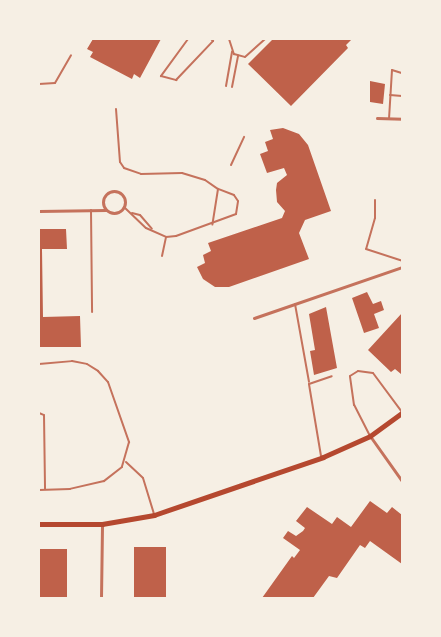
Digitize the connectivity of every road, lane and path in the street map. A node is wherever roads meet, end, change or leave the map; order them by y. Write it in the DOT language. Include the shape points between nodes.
graph roads {
  1 [pos="188,39"];
  2 [pos="211,39"];
  3 [pos="229,39"];
  4 [pos="265,39"];
  5 [pos="232,52"];
  6 [pos="71,55"];
  7 [pos="238,56"];
  8 [pos="402,73"];
  9 [pos="39,84"];
  10 [pos="226,86"];
  11 [pos="232,87"];
  12 [pos="390,95"];
  13 [pos="402,96"];
  14 [pos="116,109"];
  15 [pos="377,118"];
  16 [pos="389,118"];
  17 [pos="402,119"];
  18 [pos="244,137"];
  19 [pos="231,165"];
  20 [pos="218,189"];
  21 [pos="375,200"];
  22 [pos="124,207"];
  23 [pos="91,210"];
  24 [pos="106,210"];
  25 [pos="39,211"];
  26 [pos="132,214"];
  27 [pos="212,225"];
  28 [pos="152,229"];
  29 [pos="166,236"];
  30 [pos="162,256"];
  31 [pos="402,261"];
  32 [pos="402,267"];
  33 [pos="295,304"];
  34 [pos="92,312"];
  35 [pos="254,318"];
  36 [pos="39,364"];
  37 [pos="332,376"];
  38 [pos="309,384"];
  39 [pos="39,412"];
  40 [pos="402,412"];
  41 [pos="370,436"];
  42 [pos="322,458"];
  43 [pos="125,462"];
  44 [pos="402,481"];
  45 [pos="39,490"];
  46 [pos="44,490"];
  47 [pos="154,515"];
  48 [pos="39,524"];
  49 [pos="102,524"];
  50 [pos="102,598"];
  1 -- 2 [label="lane" via="161,76 176,80 213,41"];
  3 -- 5 [label="lane"];
  4 -- 7 [label="lane" via="250,54"];
  5 -- 7 [label="lane"];
  5 -- 10 [label="lane"];
  6 -- 9 [label="lane" via="55,83"];
  7 -- 11 [label="lane"];
  8 -- 12 [label="lane" via="392,70"];
  12 -- 13 [label="lane"];
  12 -- 16 [label="lane"];
  14 -- 20 [label="lane" via="120,162 124,168 141,174 182,173"];
  15 -- 16 [label="street"];
  16 -- 17 [label="street"];
  18 -- 19 [label="lane"];
  20 -- 27 [label="lane"];
  20 -- 27 [label="lane" via="234,195 239,205 231,217"];
  21 -- 31 [label="lane" via="375,218 366,249"];
  22 -- 24 [label="street" via="116,213"];
  22 -- 24 [label="street" via="122,194 111,192 104,199"];
  22 -- 26 [label="lane"];
  23 -- 24 [label="street"];
  23 -- 25 [label="street"];
  23 -- 34 [label="lane"];
  26 -- 28 [label="lane" via="135,220"];
  26 -- 28 [label="lane" via="140,214"];
  27 -- 29 [label="lane"];
  28 -- 29 [label="lane"];
  29 -- 30 [label="lane"];
  32 -- 33 [label="street"];
  33 -- 35 [label="street"];
  33 -- 38 [label="lane"];
  36 -- 43 [label="lane" via="72,361 87,364 108,382 129,442"];
  37 -- 38 [label="lane"];
  38 -- 42 [label="lane"];
  39 -- 46 [label="lane" via="44,415"];
  40 -- 41 [label="main road"];
  40 -- 41 [label="lane" via="374,373 358,371 350,376 354,405"];
  41 -- 42 [label="main road"];
  41 -- 44 [label="street"];
  42 -- 47 [label="main road"];
  43 -- 46 [label="lane" via="104,481"];
  43 -- 47 [label="lane" via="143,478"];
  45 -- 46 [label="lane"];
  47 -- 49 [label="main road"];
  48 -- 49 [label="main road"];
  49 -- 50 [label="street"];
}
